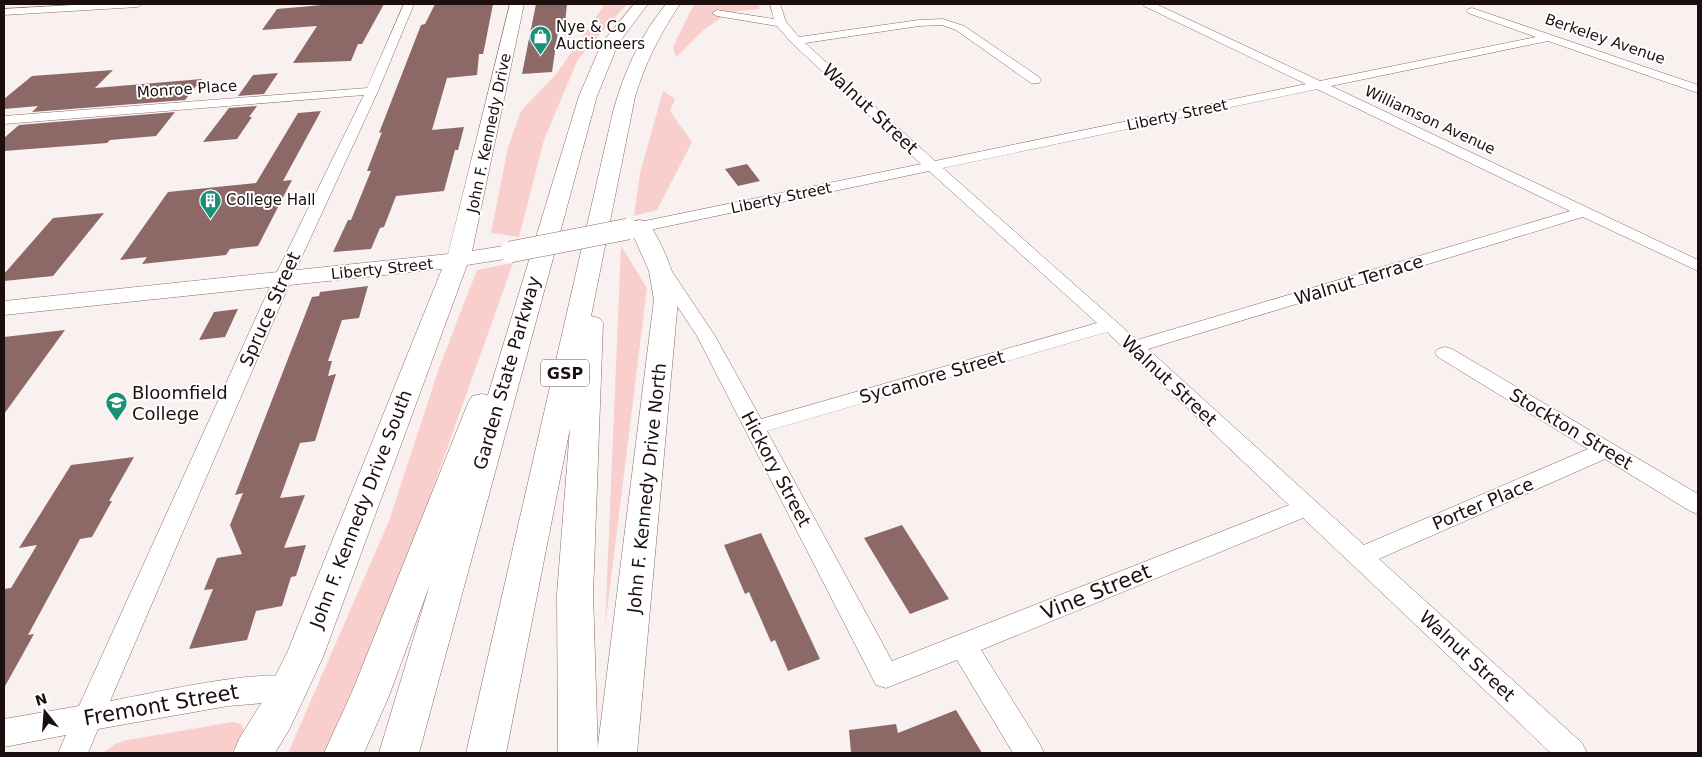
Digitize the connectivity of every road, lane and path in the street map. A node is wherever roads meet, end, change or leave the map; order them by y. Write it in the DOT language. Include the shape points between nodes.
graph roads {
  1 [pos="8,4"];
  2 [pos="138,4"];
  3 [pos="409,4"];
  4 [pos="517,4"];
  5 [pos="641,4"];
  6 [pos="673,4"];
  7 [pos="775,4"];
  8 [pos="1152,6"];
  9 [pos="4,7"];
  10 [pos="1472,10"];
  11 [pos="4,12"];
  12 [pos="717,13"];
  13 [pos="781,23"];
  14 [pos="1550,38"];
  15 [pos="796,41"];
  16 [pos="1035,80"];
  17 [pos="1319,85"];
  18 [pos="1698,89"];
  19 [pos="372,92"];
  20 [pos="4,120"];
  21 [pos="932,166"];
  22 [pos="1584,212"];
  23 [pos="634,228"];
  24 [pos="548,232"];
  25 [pos="595,233"];
  26 [pos="457,261"];
  27 [pos="659,266"];
  28 [pos="1698,266"];
  29 [pos="283,278"];
  30 [pos="4,308"];
  31 [pos="1110,325"];
  32 [pos="1134,348"];
  33 [pos="1445,353"];
  34 [pos="754,428"];
  35 [pos="1606,450"];
  36 [pos="1698,505"];
  37 [pos="1305,508"];
  38 [pos="1360,557"];
  39 [pos="963,645"];
  40 [pos="886,676"];
  41 [pos="289,688"];
  42 [pos="88,718"];
  43 [pos="4,733"];
  44 [pos="72,753"];
  45 [pos="253,753"];
  46 [pos="344,753"];
  47 [pos="399,753"];
  48 [pos="486,753"];
  49 [pos="578,753"];
  50 [pos="617,753"];
  51 [pos="1029,753"];
  52 [pos="1572,753"];
  1 -- 9 [label="street"];
  2 -- 11 [label="street"];
  3 -- 19 [label="street, Spruce Street"];
  4 -- 26 [label="main road, John F. Kennedy Drive" via="466,236"];
  5 -- 24 [label="main road, Garden State Parkway" via="610,43 596,74"];
  6 -- 25 [label="main road, GSP" via="645,47 631,78"];
  7 -- 13 [label="street, Walnut Street"];
  8 -- 17 [label="street, Williamson Avenue"];
  10 -- 14 [label="street, Berkeley Avenue"];
  12 -- 13 [label="street"];
  13 -- 15 [label="street, Walnut Street"];
  14 -- 17 [label="street, Liberty Street"];
  14 -- 18 [label="street, Berkeley Avenue"];
  15 -- 16 [label="street" via="943,22 960,28"];
  15 -- 21 [label="street, Walnut Street"];
  17 -- 21 [label="street, Liberty Street"];
  17 -- 22 [label="street, Williamson Avenue"];
  19 -- 20 [label="street, Monroe Place"];
  19 -- 29 [label="street, Spruce Street"];
  21 -- 23 [label="street, Liberty Street"];
  21 -- 31 [label="street, Walnut Street"];
  22 -- 28 [label="street, Williamson Avenue"];
  22 -- 32 [label="street, Walnut Terrace"];
  23 -- 26 [label="main road, Liberty Street, bridge"];
  23 -- 27 [label="main road, John F. Kennedy Drive North"];
  24 -- 46 [label="main road" via="370,696"];
  24 -- 47 [label="main road, Garden State Parkway"];
  25 -- 48 [label="main road, GSP"];
  25 -- 49 [label="main road" via="575,594"];
  26 -- 29 [label="main road, Liberty Street"];
  26 -- 41 [label="main road, John F. Kennedy Drive South"];
  27 -- 34 [label="street, Hickory Street" via="698,322"];
  27 -- 50 [label="main road, John F. Kennedy Drive North" via="666,288 666,312"];
  29 -- 30 [label="main road, Liberty Street"];
  29 -- 42 [label="street, Spruce Street"];
  31 -- 32 [label="street, Walnut Street"];
  31 -- 34 [label="street, Sycamore Street"];
  32 -- 37 [label="street, Walnut Street"];
  33 -- 35 [label="street, Stockton Street"];
  34 -- 40 [label="street, Hickory Street"];
  35 -- 36 [label="street, Stockton Street"];
  35 -- 38 [label="street, Porter Place"];
  37 -- 38 [label="street, Walnut Street"];
  37 -- 39 [label="street, Vine Street"];
  38 -- 52 [label="street, Walnut Street"];
  39 -- 40 [label="street, Vine Street"];
  39 -- 51 [label="street"];
  41 -- 42 [label="street, Fremont Street" via="242,691"];
  41 -- 45 [label="main road, John F. Kennedy Drive South"];
  42 -- 43 [label="street, Fremont Street"];
  42 -- 44 [label="street, Spruce Street"];
}
